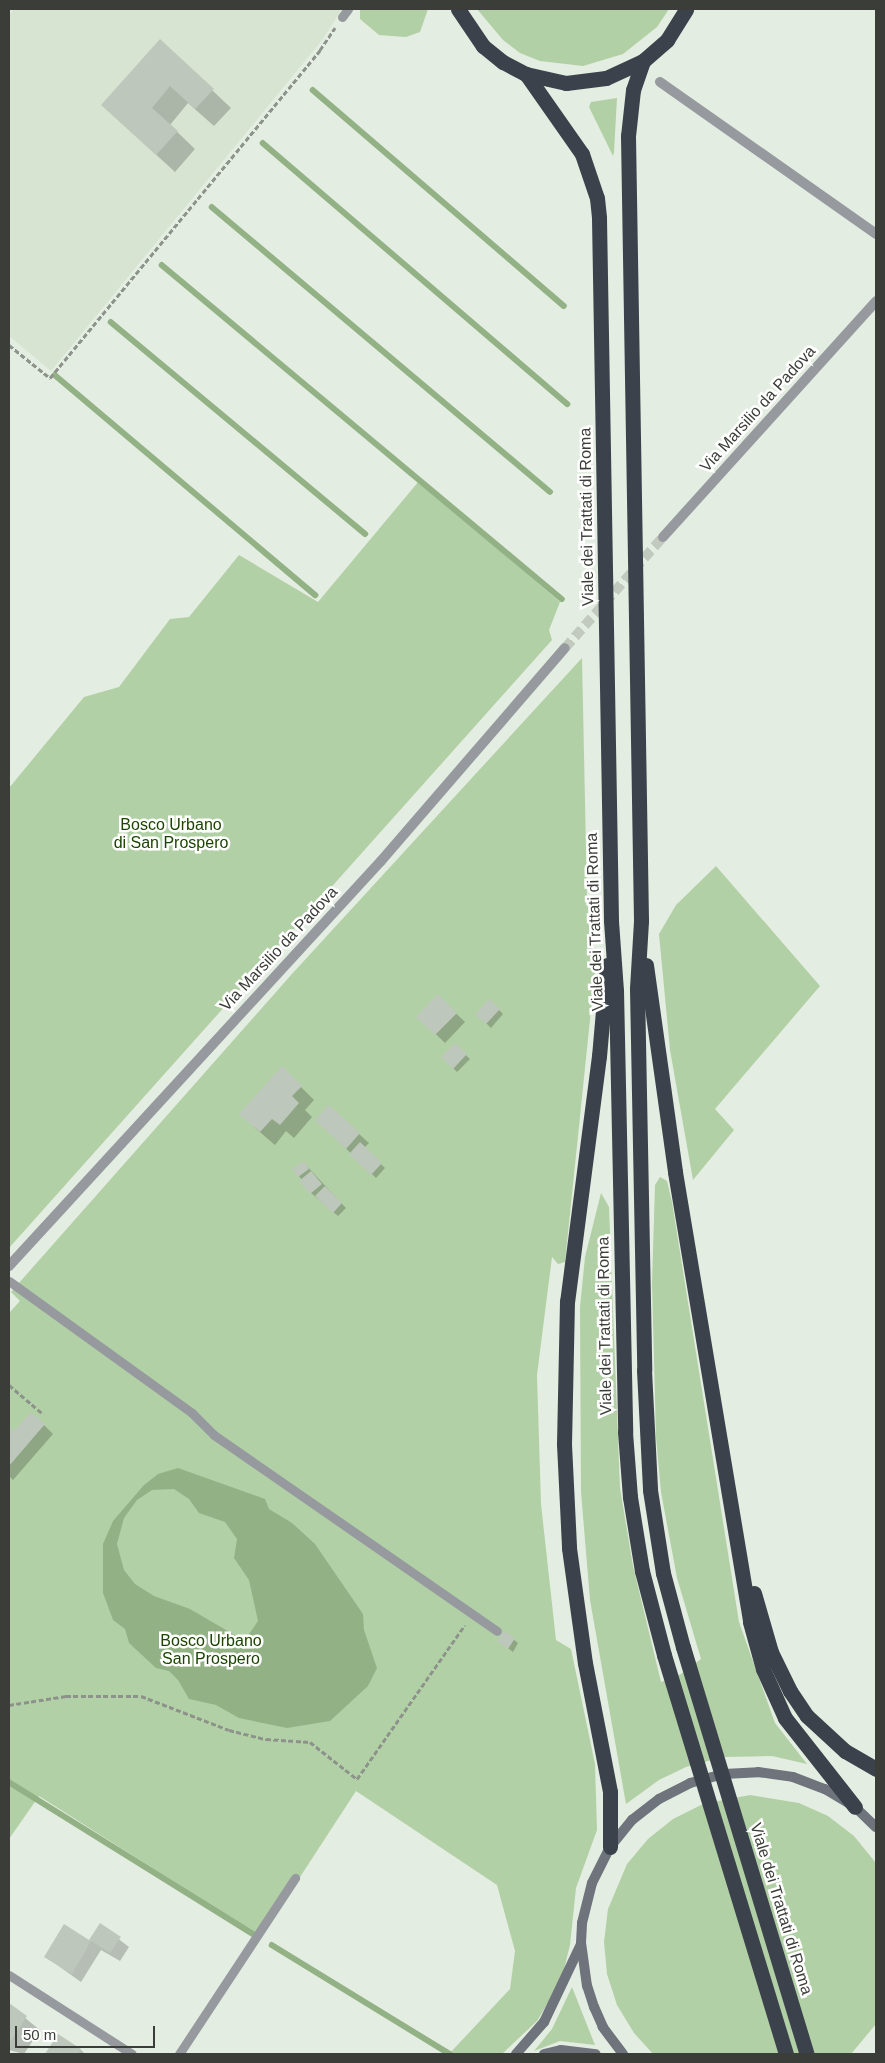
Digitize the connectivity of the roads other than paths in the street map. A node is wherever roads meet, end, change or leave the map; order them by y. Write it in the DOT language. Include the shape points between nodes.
graph roads {
  1 [pos="348,9"];
  2 [pos="458,9"];
  3 [pos="687,10"];
  4 [pos="342,17"];
  5 [pos="643,61"];
  6 [pos="526,74"];
  7 [pos="660,82"];
  8 [pos="876,234"];
  9 [pos="876,301"];
  10 [pos="663,537"];
  11 [pos="565,648"];
  12 [pos="641,921"];
  13 [pos="611,922"];
  14 [pos="9,1266"];
  15 [pos="9,1282"];
  16 [pos="728,1485"];
  17 [pos="497,1631"];
  18 [pos="876,1770"];
  19 [pos="854,1807"];
  20 [pos="876,1827"];
  21 [pos="610,1847"];
  22 [pos="295,1878"];
  23 [pos="581,1943"];
  24 [pos="9,1976"];
  25 [pos="132,2054"];
  26 [pos="179,2054"];
  27 [pos="516,2054"];
  28 [pos="544,2054"];
  29 [pos="596,2054"];
  30 [pos="623,2054"];
  31 [pos="786,2054"];
  32 [pos="807,2054"];
  1 -- 4 [label="lane"];
  2 -- 6 [label="highway" via="483,46"];
  3 -- 5 [label="highway" via="667,40"];
  5 -- 6 [label="highway" via="606,78 586,82 559,82"];
  5 -- 12 [label="highway, Viale dei Trattati di Roma" via="632,90 628,136"];
  6 -- 13 [label="highway, Viale dei Trattati di Roma" via="582,154 597,198"];
  7 -- 8 [label="street"];
  9 -- 10 [label="street, Via Marsilio da Padova"];
  11 -- 14 [label="street, Via Marsilio da Padova" via="381,861"];
  12 -- 16 [label="highway" via="655,1046"];
  12 -- 32 [label="highway, Viale dei Trattati di Roma, bridge" via="637,989 647,1450 656,1532 683,1648"];
  13 -- 21 [label="highway" via="599,1056 567,1301 564,1444 569,1548 583,1653 610,1792"];
  13 -- 31 [label="highway, Viale dei Trattati di Roma, bridge" via="616,990 627,1473 642,1571 664,1654"];
  15 -- 17 [label="lane" via="192,1413 214,1435"];
  16 -- 18 [label="highway" via="743,1536 762,1626 780,1672 807,1716 826,1735"];
  16 -- 19 [label="highway" via="750,1622 763,1669 785,1718"];
  19 -- 20 [label="street"];
  19 -- 21 [label="street" via="825,1788 793,1777 758,1772 724,1774 690,1783 659,1799 632,1820"];
  21 -- 23 [label="street" via="586,1903"];
  22 -- 26 [label="lane"];
  23 -- 27 [label="street" via="544,2022"];
  23 -- 30 [label="street" via="587,1986 594,2007 603,2027"];
  24 -- 25 [label="lane"];
  28 -- 29 [label="street" via="560,2050"];
}
